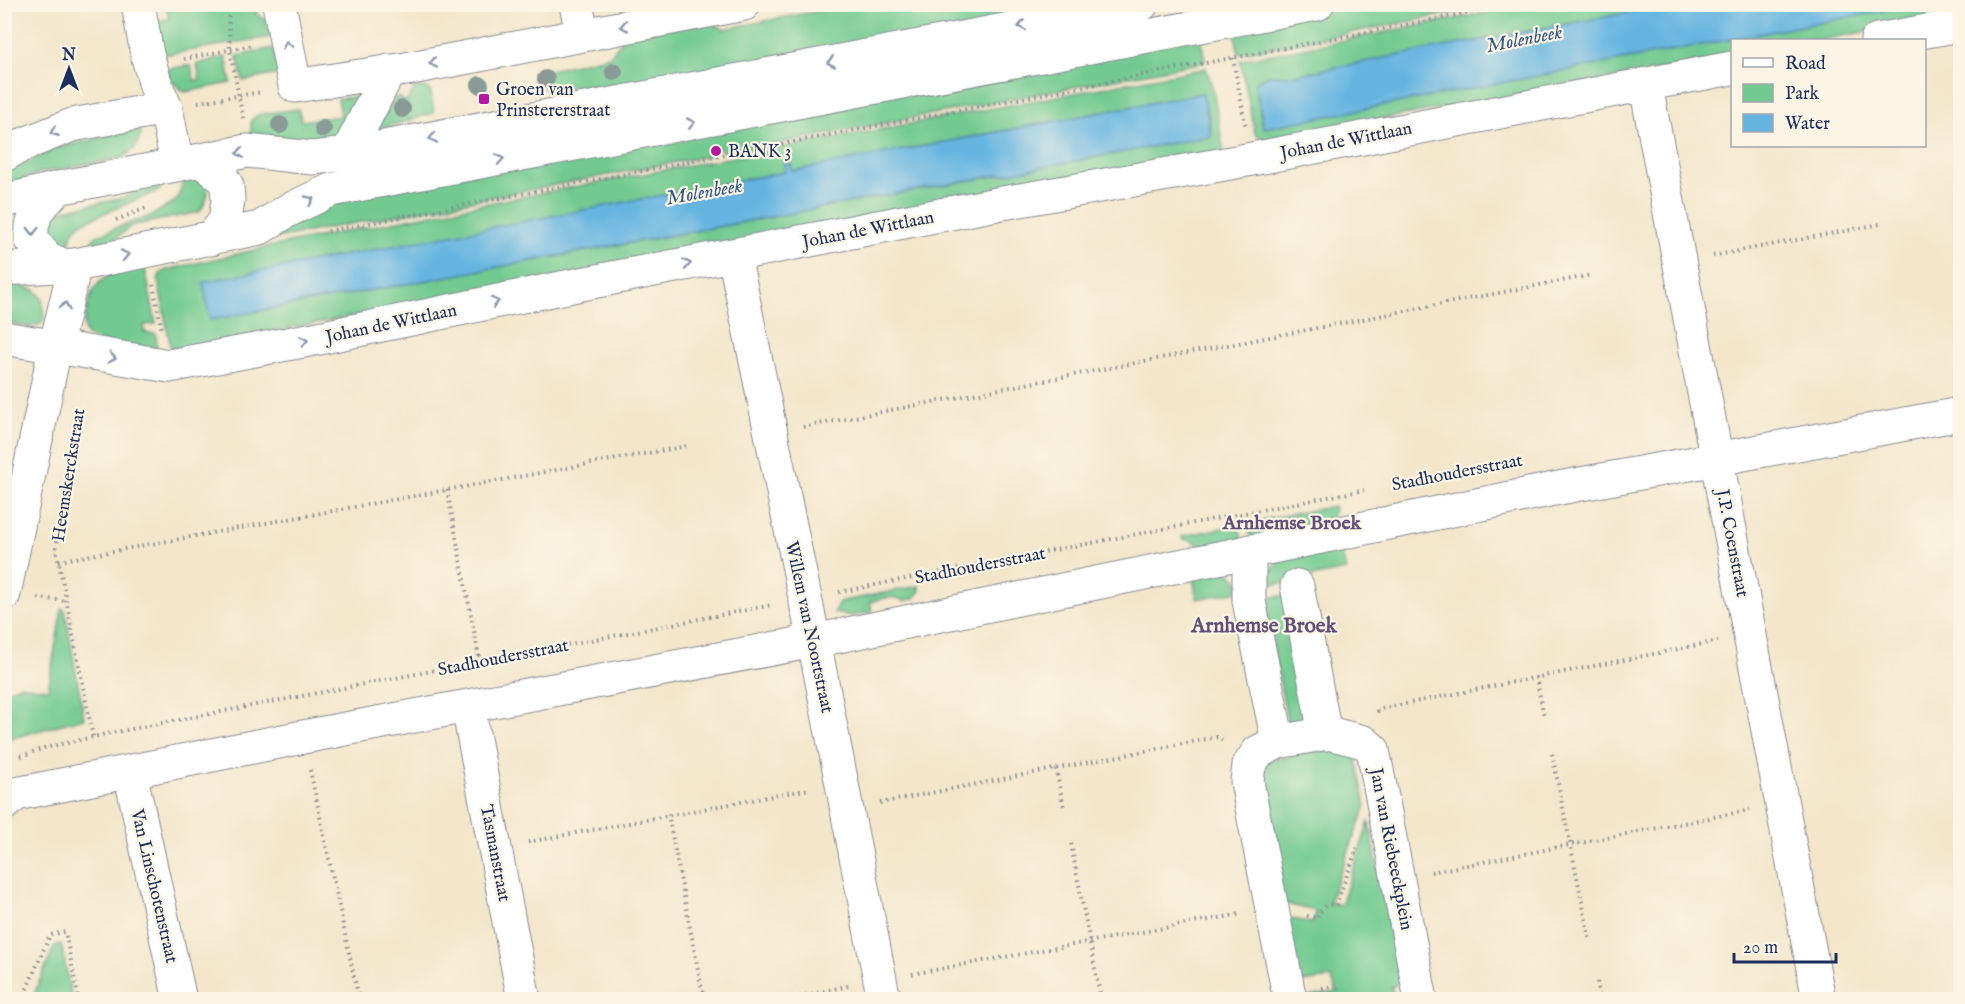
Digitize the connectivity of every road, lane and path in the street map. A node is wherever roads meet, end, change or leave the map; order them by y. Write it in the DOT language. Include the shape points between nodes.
graph roads {
  1 [pos="138,4"];
  2 [pos="228,4"];
  3 [pos="279,4"];
  4 [pos="744,4"];
  5 [pos="1142,4"];
  6 [pos="1317,4"];
  7 [pos="1514,4"];
  8 [pos="579,20"];
  9 [pos="1960,25"];
  10 [pos="286,39"];
  11 [pos="1883,39"];
  12 [pos="230,50"];
  13 [pos="150,66"];
  14 [pos="1731,68"];
  15 [pos="389,71"];
  16 [pos="1238,84"];
  17 [pos="295,86"];
  18 [pos="1646,86"];
  19 [pos="239,95"];
  20 [pos="166,108"];
  21 [pos="1248,134"];
  22 [pos="247,151"];
  23 [pos="347,154"];
  24 [pos="4,155"];
  25 [pos="188,162"];
  26 [pos="58,188"];
  27 [pos="4,201"];
  28 [pos="110,222"];
  29 [pos="1881,224"];
  30 [pos="321,232"];
  31 [pos="211,239"];
  32 [pos="734,255"];
  33 [pos="1680,262"];
  34 [pos="70,265"];
  35 [pos="4,269"];
  36 [pos="1592,275"];
  37 [pos="4,338"];
  38 [pos="55,348"];
  39 [pos="1960,414"];
  40 [pos="75,434"];
  41 [pos="770,434"];
  42 [pos="687,446"];
  43 [pos="1717,458"];
  44 [pos="1370,489"];
  45 [pos="447,490"];
  46 [pos="1249,551"];
  47 [pos="59,561"];
  48 [pos="1297,586"];
  49 [pos="4,594"];
  50 [pos="804,599"];
  51 [pos="1750,634"];
  52 [pos="814,641"];
  53 [pos="480,662"];
  54 [pos="1536,677"];
  55 [pos="468,707"];
  56 [pos="1544,716"];
  57 [pos="1325,734"];
  58 [pos="93,737"];
  59 [pos="303,737"];
  60 [pos="1357,740"];
  61 [pos="1265,751"];
  62 [pos="1552,754"];
  63 [pos="1056,769"];
  64 [pos="129,772"];
  65 [pos="11,784"];
  66 [pos="844,796"];
  67 [pos="1382,796"];
  68 [pos="1783,804"];
  69 [pos="1064,808"];
  70 [pos="668,814"];
  71 [pos="1071,844"];
  72 [pos="1570,845"];
  73 [pos="495,849"];
  74 [pos="1398,878"];
  75 [pos="1272,909"];
  76 [pos="1590,941"];
  77 [pos="1090,942"];
  78 [pos="1597,982"];
  79 [pos="882,990"];
  80 [pos="22,999"];
  81 [pos="79,999"];
  82 [pos="180,999"];
  83 [pos="359,999"];
  84 [pos="524,999"];
  85 [pos="704,999"];
  86 [pos="782,999"];
  87 [pos="1101,999"];
  88 [pos="1290,999"];
  89 [pos="1421,999"];
  90 [pos="1600,999"];
  91 [pos="1819,999"];
  1 -- 13 [label="street"];
  2 -- 12 [label="path"];
  3 -- 10 [label="street"];
  4 -- 8 [label="street, one-way"];
  5 -- 23 [label="street, one-way"];
  31 -- 6 [label="street, one-way" via="260,228 331,190"];
  7 -- 30 [label="path"];
  8 -- 15 [label="street, one-way"];
  9 -- 11 [label="street"];
  10 -- 12 [label="path"];
  17 -- 10 [label="street, one-way"];
  12 -- 13 [label="path"];
  12 -- 19 [label="path"];
  13 -- 20 [label="street"];
  14 -- 18 [label="street, Johan de Wittlaan"];
  15 -- 17 [label="street"];
  15 -- 23 [label="street"];
  16 -- 21 [label="path"];
  17 -- 19 [label="path"];
  18 -- 32 [label="street, Johan de Wittlaan"];
  18 -- 33 [label="street, J.P. Coenstraat"];
  19 -- 20 [label="path"];
  19 -- 22 [label="path"];
  20 -- 24 [label="street, one-way" via="72,125"];
  20 -- 25 [label="street"];
  22 -- 23 [label="street" via="312,158"];
  22 -- 25 [label="street, one-way"];
  25 -- 26 [label="street"];
  25 -- 28 [label="path" via="178,174 172,194"];
  25 -- 31 [label="street" via="222,177 226,186 225,221"];
  26 -- 27 [label="street"];
  26 -- 34 [label="street, one-way" via="37,210 33,240 47,258"];
  29 -- 33 [label="path"];
  34 -- 31 [label="street, one-way"];
  38 -- 32 [label="street, Johan de Wittlaan, one-way" via="169,366"];
  32 -- 41 [label="street, Willem van Noortstraat"];
  33 -- 43 [label="street, J.P. Coenstraat"];
  34 -- 35 [label="street"];
  38 -- 34 [label="street, Heemskerckstraat, one-way"];
  36 -- 41 [label="path"];
  37 -- 38 [label="street, Johan de Wittlaan"];
  38 -- 49 [label="street, Heemskerckstraat"];
  39 -- 43 [label="street, Stadhoudersstraat"];
  40 -- 47 [label="path, Heemskerckstraat" via="57,548"];
  41 -- 50 [label="street, Willem van Noortstraat"];
  42 -- 45 [label="path"];
  43 -- 46 [label="street, Stadhoudersstraat"];
  43 -- 51 [label="street, J.P. Coenstraat"];
  44 -- 50 [label="path, Stadhoudersstraat"];
  45 -- 47 [label="path"];
  45 -- 53 [label="path"];
  46 -- 52 [label="street, Stadhoudersstraat"];
  46 -- 61 [label="street" via="1249,601"];
  47 -- 58 [label="path, Heemskerckstraat"];
  48 -- 57 [label="street"];
  50 -- 52 [label="street, Willem van Noortstraat"];
  50 -- 53 [label="path, Stadhoudersstraat"];
  51 -- 54 [label="path"];
  51 -- 68 [label="street, J.P. Coenstraat"];
  52 -- 55 [label="street, Stadhoudersstraat"];
  52 -- 66 [label="street, Willem van Noortstraat"];
  53 -- 58 [label="path, Stadhoudersstraat"];
  54 -- 56 [label="path"];
  54 -- 60 [label="path" via="1380,709"];
  55 -- 59 [label="street, Stadhoudersstraat"];
  55 -- 73 [label="street, Tasmanstraat"];
  57 -- 60 [label="street"];
  57 -- 61 [label="street"];
  58 -- 65 [label="path, Stadhoudersstraat" via="26,753"];
  59 -- 64 [label="street, Stadhoudersstraat"];
  59 -- 83 [label="path"];
  60 -- 67 [label="street, Jan van Riebeeckplein" via="1373,750"];
  61 -- 63 [label="path" via="1217,737"];
  61 -- 75 [label="street" via="1249,765 1247,781"];
  62 -- 72 [label="path"];
  63 -- 66 [label="path"];
  63 -- 69 [label="path"];
  64 -- 65 [label="street, Stadhoudersstraat"];
  64 -- 82 [label="street, Van Linschotenstraat"];
  66 -- 70 [label="path"];
  66 -- 79 [label="street, Willem van Noortstraat"];
  67 -- 74 [label="street, Jan van Riebeeckplein"];
  67 -- 75 [label="path" via="1367,818 1336,905 1324,907 1318,918"];
  68 -- 72 [label="path"];
  68 -- 91 [label="street, J.P. Coenstraat"];
  70 -- 73 [label="path"];
  70 -- 85 [label="path"];
  71 -- 77 [label="path"];
  72 -- 74 [label="path"];
  72 -- 76 [label="path"];
  73 -- 84 [label="street, Tasmanstraat"];
  74 -- 89 [label="street, Jan van Riebeeckplein"];
  75 -- 77 [label="path"];
  75 -- 88 [label="street"];
  77 -- 79 [label="path"];
  77 -- 87 [label="path"];
  78 -- 90 [label="path"];
  79 -- 86 [label="path"];
  80 -- 81 [label="path" via="51,935 65,932"];
}
